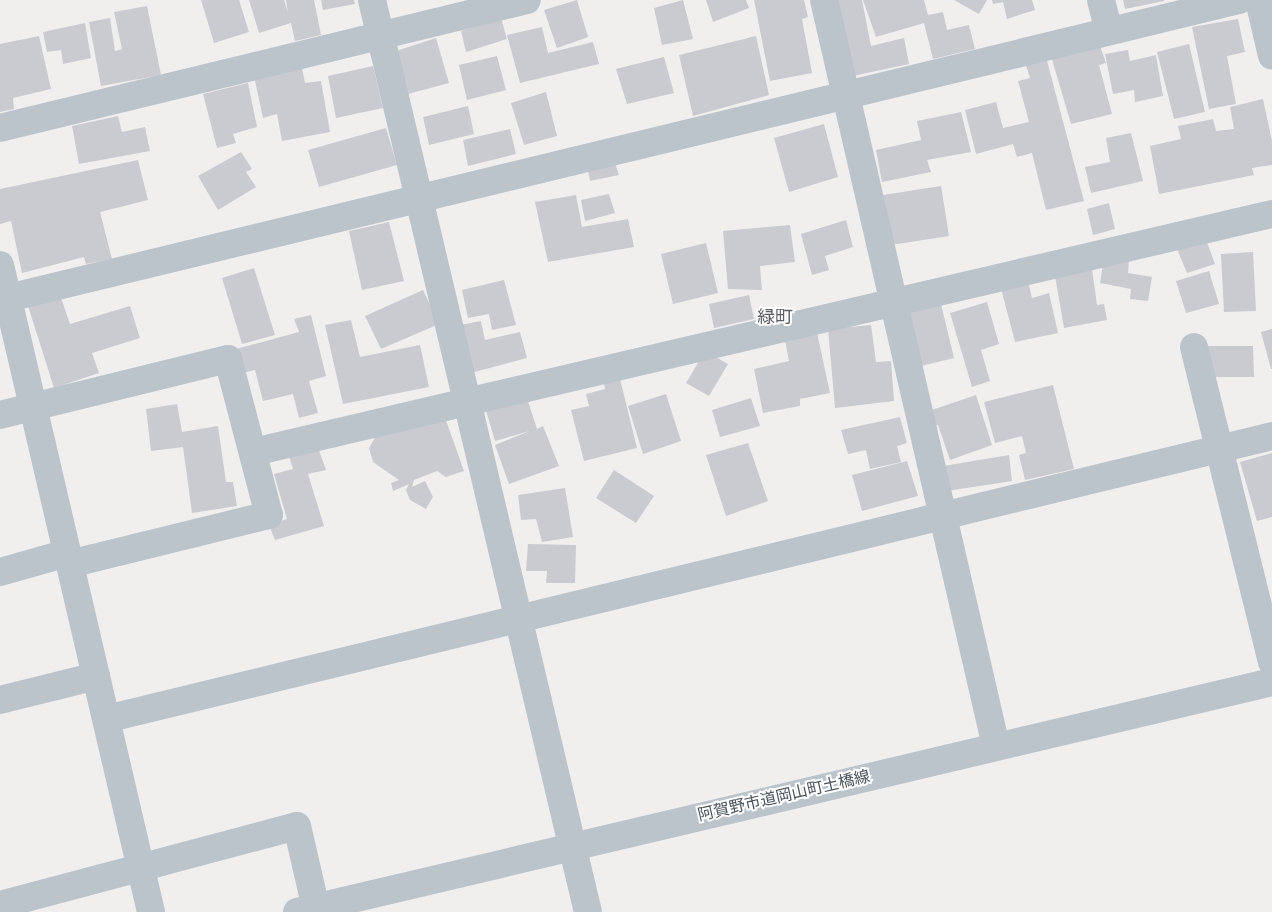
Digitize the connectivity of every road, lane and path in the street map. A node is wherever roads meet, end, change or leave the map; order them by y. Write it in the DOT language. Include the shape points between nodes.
graph roads {
  1 [pos="372,0"];
  2 [pos="527,0"];
  3 [pos="824,0"];
  4 [pos="1101,0"];
  5 [pos="1239,0"];
  6 [pos="1259,0"];
  7 [pos="1109,31"];
  8 [pos="380,36"];
  9 [pos="1272,56"];
  10 [pos="846,95"];
  11 [pos="0,128"];
  12 [pos="420,198"];
  13 [pos="1272,214"];
  14 [pos="0,265"];
  15 [pos="4,299"];
  16 [pos="893,302"];
  17 [pos="1194,347"];
  18 [pos="468,401"];
  19 [pos="33,407"];
  20 [pos="0,415"];
  21 [pos="1272,436"];
  22 [pos="1219,449"];
  23 [pos="253,452"];
  24 [pos="942,516"];
  25 [pos="69,559"];
  26 [pos="0,572"];
  27 [pos="520,618"];
  28 [pos="1272,662"];
  29 [pos="96,676"];
  30 [pos="1272,682"];
  31 [pos="0,700"];
  32 [pos="106,719"];
  33 [pos="996,746"];
  34 [pos="574,847"];
  35 [pos="141,867"];
  36 [pos="0,905"];
  37 [pos="353,905"];
  38 [pos="306,910"];
  39 [pos="151,912"];
  40 [pos="588,912"];
  1 -- 8 [label="street"];
  2 -- 8 [label="street"];
  3 -- 10 [label="street"];
  4 -- 7 [label="street"];
  5 -- 7 [label="street"];
  6 -- 9 [label="street"];
  7 -- 10 [label="street"];
  8 -- 11 [label="street"];
  8 -- 12 [label="street"];
  10 -- 12 [label="street"];
  10 -- 16 [label="street"];
  12 -- 15 [label="street"];
  12 -- 18 [label="street"];
  13 -- 16 [label="street"];
  14 -- 15 [label="street"];
  15 -- 19 [label="street"];
  16 -- 18 [label="street"];
  16 -- 24 [label="street"];
  17 -- 22 [label="street"];
  18 -- 23 [label="street"];
  18 -- 27 [label="street"];
  19 -- 20 [label="street"];
  19 -- 23 [label="street" via="228,360"];
  19 -- 25 [label="street"];
  21 -- 22 [label="street"];
  22 -- 24 [label="street"];
  22 -- 28 [label="street"];
  23 -- 25 [label="street" via="269,515"];
  24 -- 27 [label="street"];
  24 -- 33 [label="street"];
  25 -- 26 [label="street"];
  25 -- 29 [label="street"];
  27 -- 32 [label="street"];
  27 -- 34 [label="street"];
  29 -- 31 [label="street"];
  29 -- 32 [label="street"];
  30 -- 33 [label="street, 阿賀野市道岡山町土橋線"];
  32 -- 35 [label="street"];
  33 -- 34 [label="street, 阿賀野市道岡山町土橋線"];
  34 -- 37 [label="street, 阿賀野市道岡山町土橋線"];
  34 -- 40 [label="street"];
  35 -- 36 [label="street"];
  35 -- 38 [label="street" via="297,826"];
  35 -- 39 [label="street"];
  37 -- 38 [label="street, 阿賀野市道岡山町土橋線"];
}
